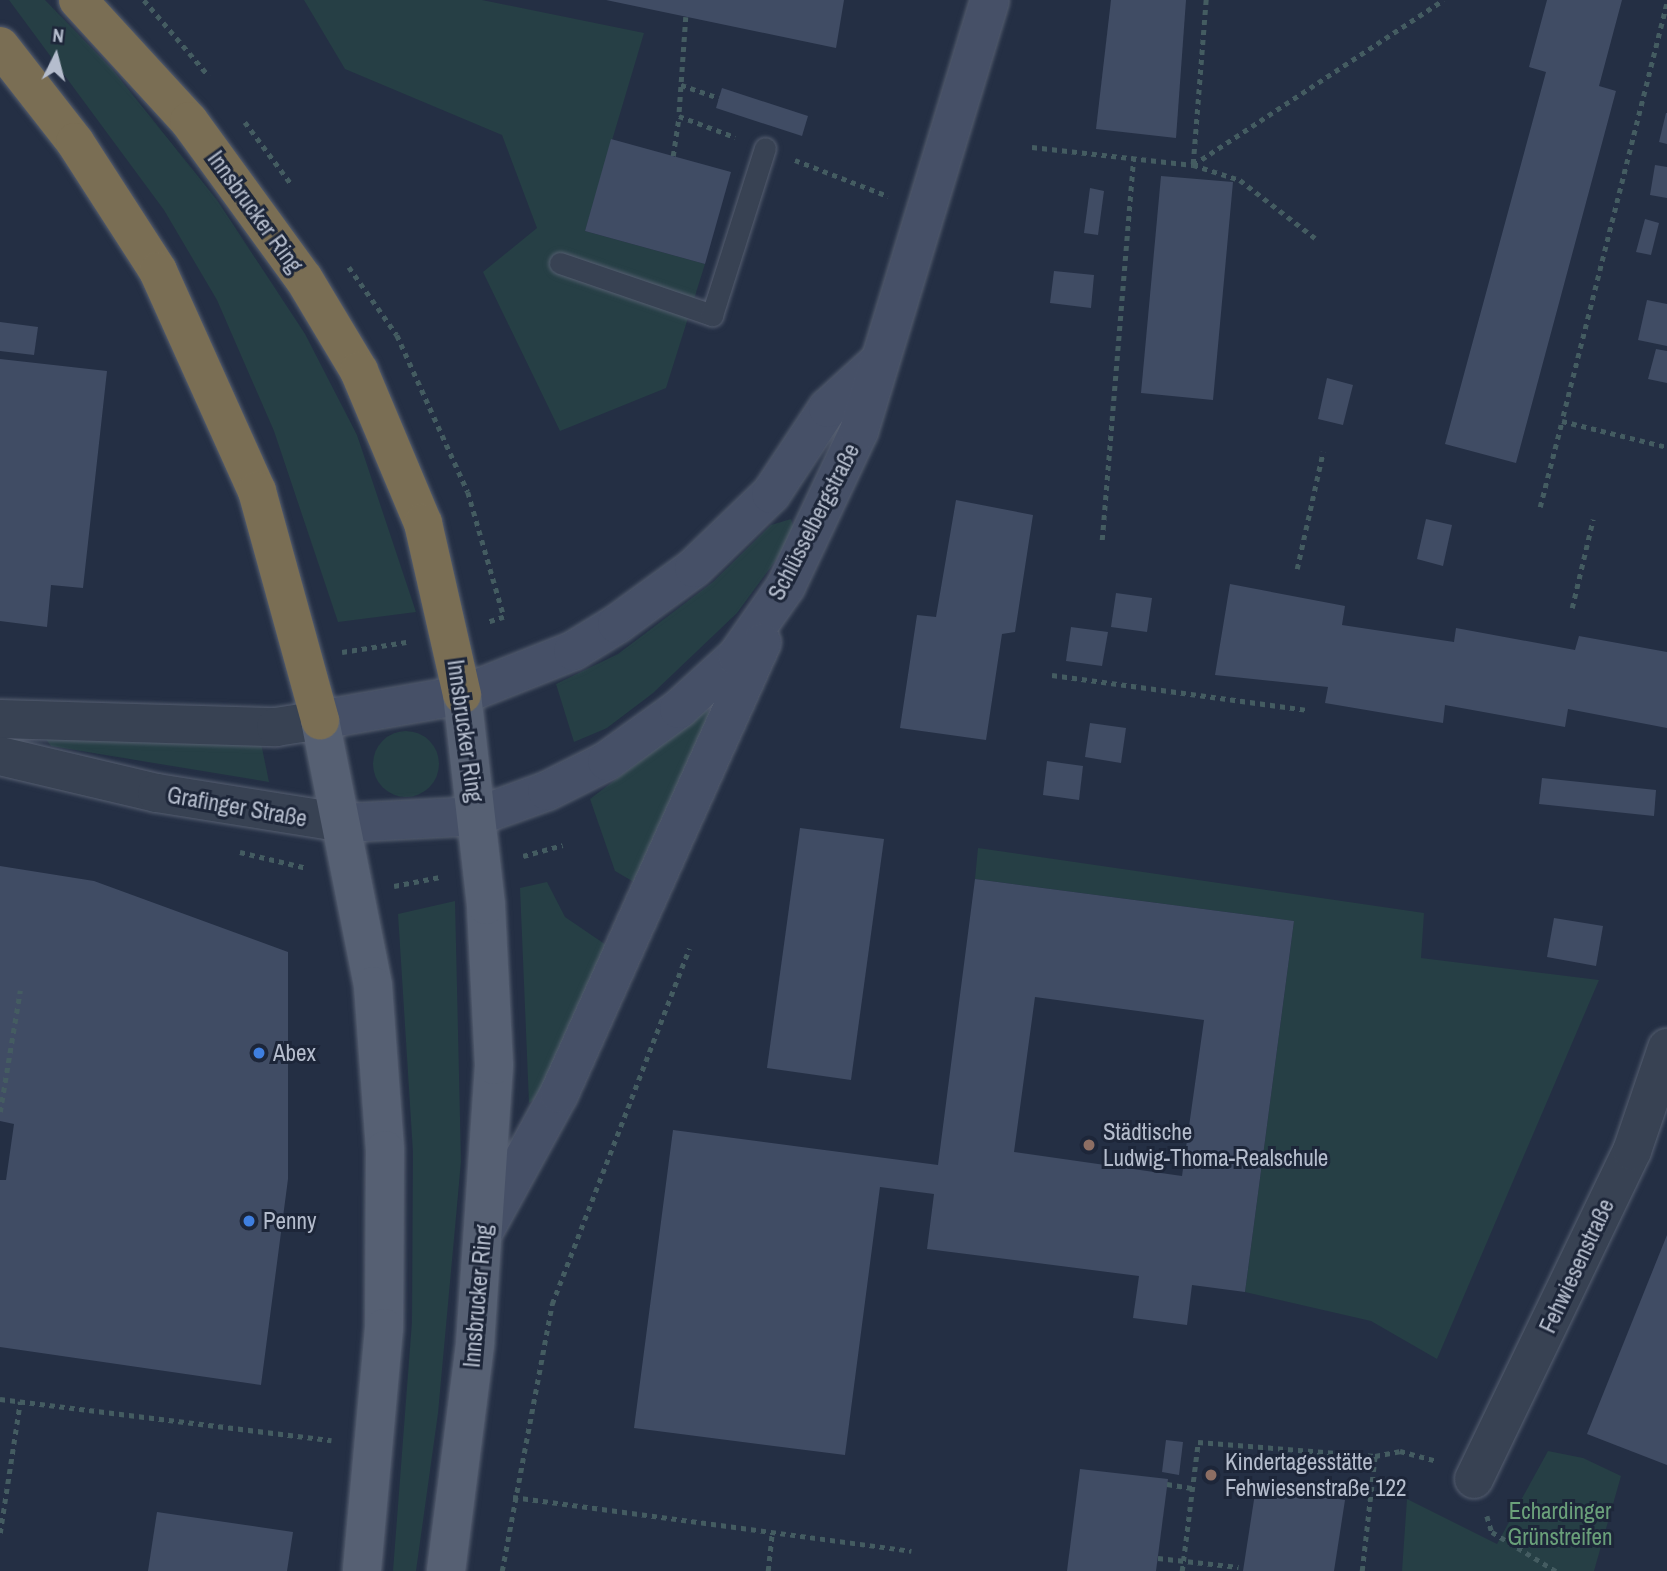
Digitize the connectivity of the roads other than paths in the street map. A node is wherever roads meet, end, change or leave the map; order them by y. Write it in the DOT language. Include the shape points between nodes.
graph roads {
  1 [pos="78,0"];
  2 [pos="990,0"];
  3 [pos="0,46"];
  4 [pos="765,148"];
  5 [pos="560,263"];
  6 [pos="874,366"];
  7 [pos="786,586"];
  8 [pos="462,695"];
  9 [pos="0,719"];
  10 [pos="320,720"];
  11 [pos="0,756"];
  12 [pos="478,816"];
  13 [pos="345,823"];
  14 [pos="1667,1048"];
  15 [pos="484,1231"];
  16 [pos="1474,1479"];
  17 [pos="362,1571"];
  18 [pos="446,1571"];
  1 -- 8 [label="highway, Innsbrucker Ring" via="189,121 304,279 345,348 418,511"];
  2 -- 6 [label="street, Schlüsselbergstraße"];
  3 -- 10 [label="highway" via="75,142 158,271 257,491"];
  4 -- 5 [label="lane" via="712,315"];
  6 -- 7 [label="street, Schlüsselbergstraße" via="859,431"];
  6 -- 8 [label="street, Schlüsselbergstraße" via="828,408 771,494 694,568 573,651"];
  7 -- 12 [label="street, Schlüsselbergstraße" via="737,656 679,709 607,761"];
  7 -- 15 [label="street" via="559,1094"];
  8 -- 10 [label="street"];
  8 -- 12 [label="main road, Innsbrucker Ring"];
  9 -- 10 [label="street" via="276,727"];
  10 -- 13 [label="main road"];
  11 -- 13 [label="street, Grafinger Straße" via="157,793"];
  12 -- 13 [label="street, Grafinger Straße"];
  12 -- 15 [label="main road, Innsbrucker Ring" via="494,1065"];
  13 -- 17 [label="main road" via="373,986 386,1150 384,1328"];
  14 -- 16 [label="street, Fehwiesenstraße" via="1632,1151"];
  15 -- 18 [label="main road, Innsbrucker Ring"];
}
